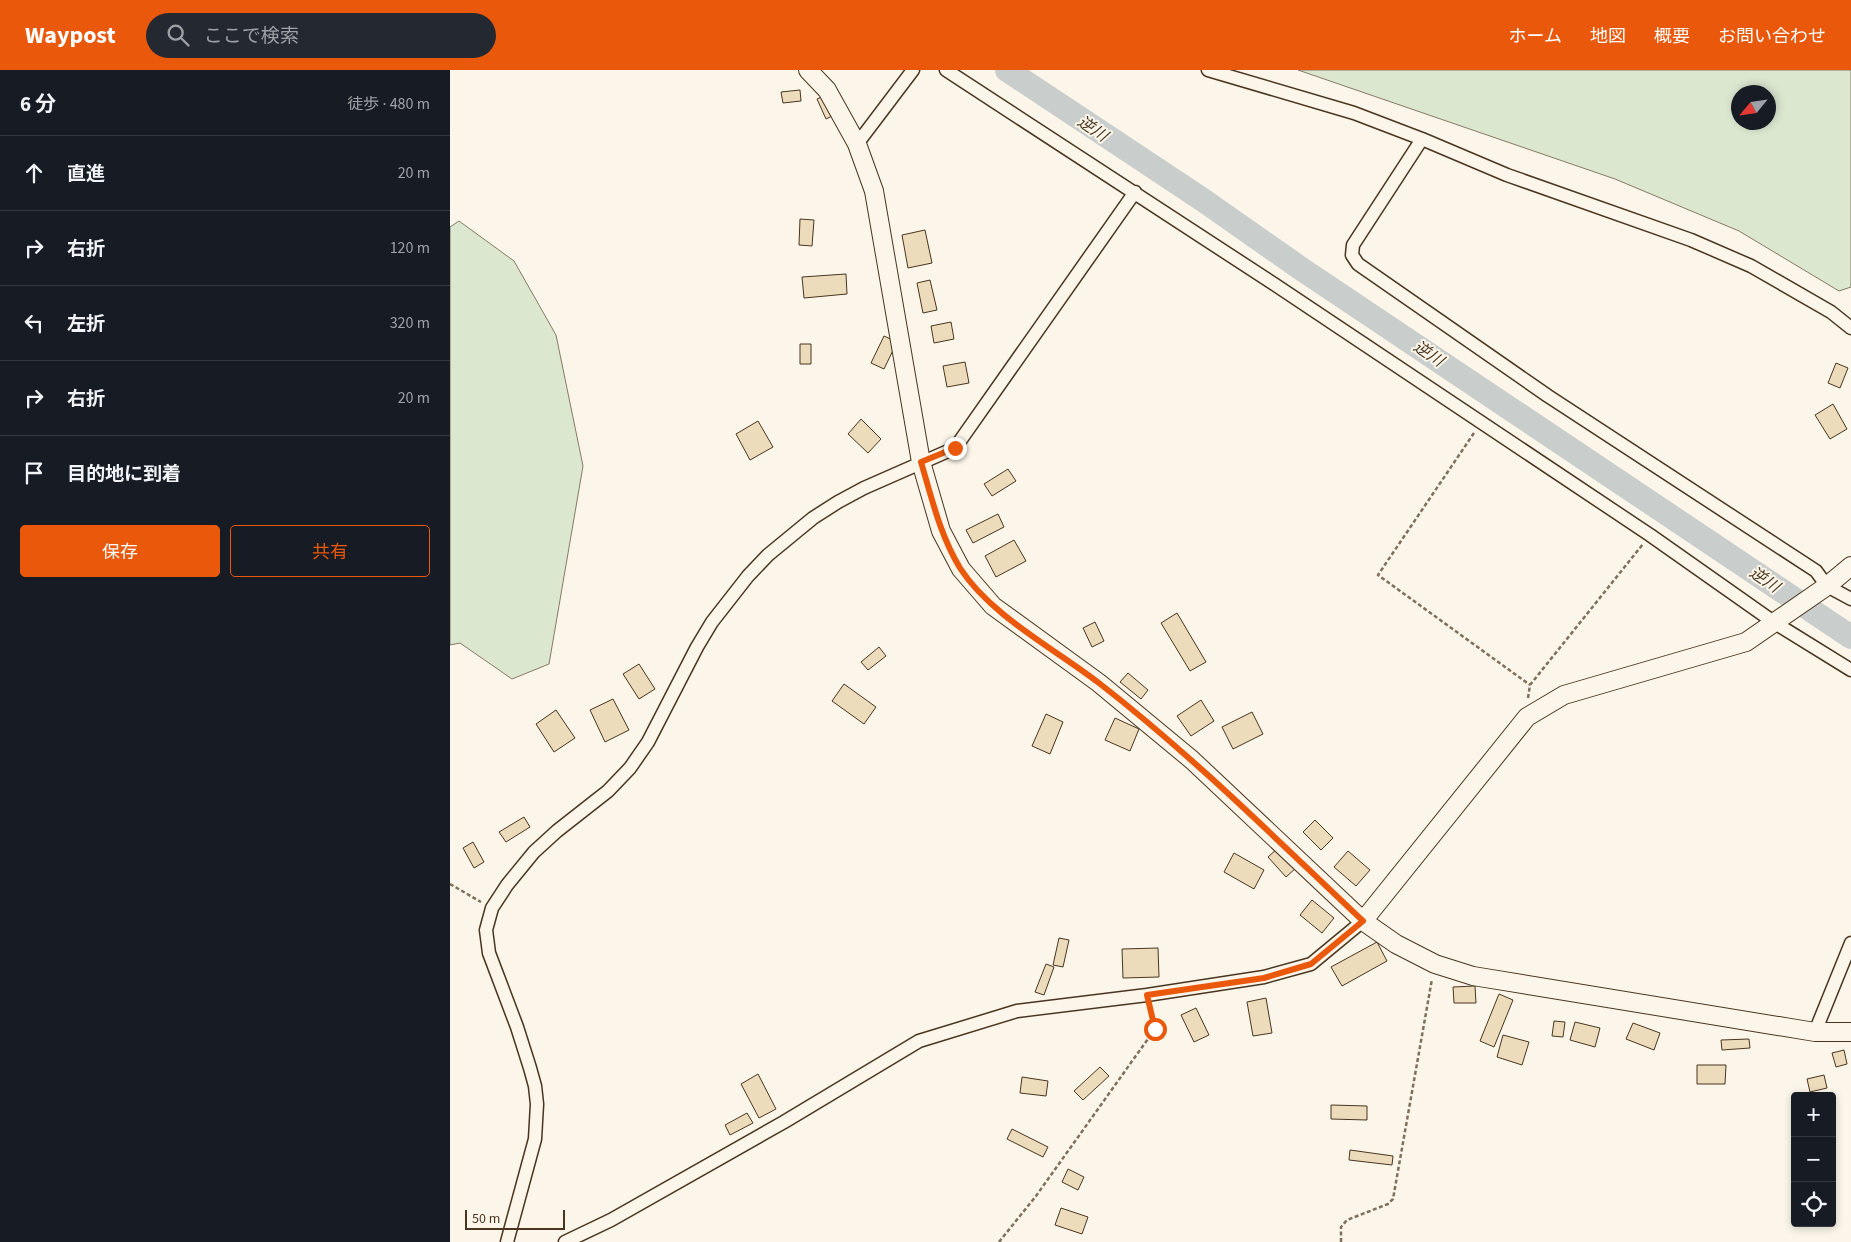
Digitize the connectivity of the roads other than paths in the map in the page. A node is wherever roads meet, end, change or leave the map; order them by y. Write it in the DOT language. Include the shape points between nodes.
graph roads {
  1 [pos="808,70"];
  2 [pos="913,70"];
  3 [pos="946,70"];
  4 [pos="1208,70"];
  5 [pos="1422,138"];
  6 [pos="858,144"];
  7 [pos="1135,192"];
  8 [pos="1851,328"];
  9 [pos="921,462"];
  10 [pos="1851,566"];
  11 [pos="1827,586"];
  12 [pos="1851,599"];
  13 [pos="1775,624"];
  14 [pos="1851,670"];
  15 [pos="1363,921"];
  16 [pos="1851,942"];
  17 [pos="1815,1032"];
  18 [pos="1851,1032"];
  19 [pos="507,1242"];
  20 [pos="565,1242"];
  1 -- 6 [label="street" via="827,90"];
  2 -- 6 [label="street"];
  3 -- 7 [label="street"];
  4 -- 5 [label="street" via="1354,113"];
  5 -- 8 [label="street" via="1507,175 1691,240 1751,266 1831,312"];
  5 -- 11 [label="street" via="1358,235 1352,255 1358,264 1548,396 1816,571"];
  6 -- 9 [label="street" via="874,192"];
  7 -- 9 [label="street" via="955,448"];
  7 -- 13 [label="street" via="1650,535"];
  9 -- 15 [label="street" via="941,531 961,569 993,606 1099,683 1192,760"];
  9 -- 19 [label="street" via="864,488 813,518 768,555 712,622 648,742 630,768 608,791 534,852 492,908 486,930 489,953 517,1027 535,1086 537,1104 535,1140"];
  10 -- 11 [label="street"];
  11 -- 12 [label="street"];
  11 -- 13 [label="street"];
  13 -- 14 [label="street"];
  13 -- 15 [label="street" via="1746,642 1564,695 1527,717"];
  15 -- 17 [label="street" via="1396,944 1435,964 1474,976"];
  15 -- 20 [label="street" via="1311,964 1264,978 1017,1011 919,1041 749,1142 611,1220"];
  16 -- 17 [label="street"];
  17 -- 18 [label="street"];
}
